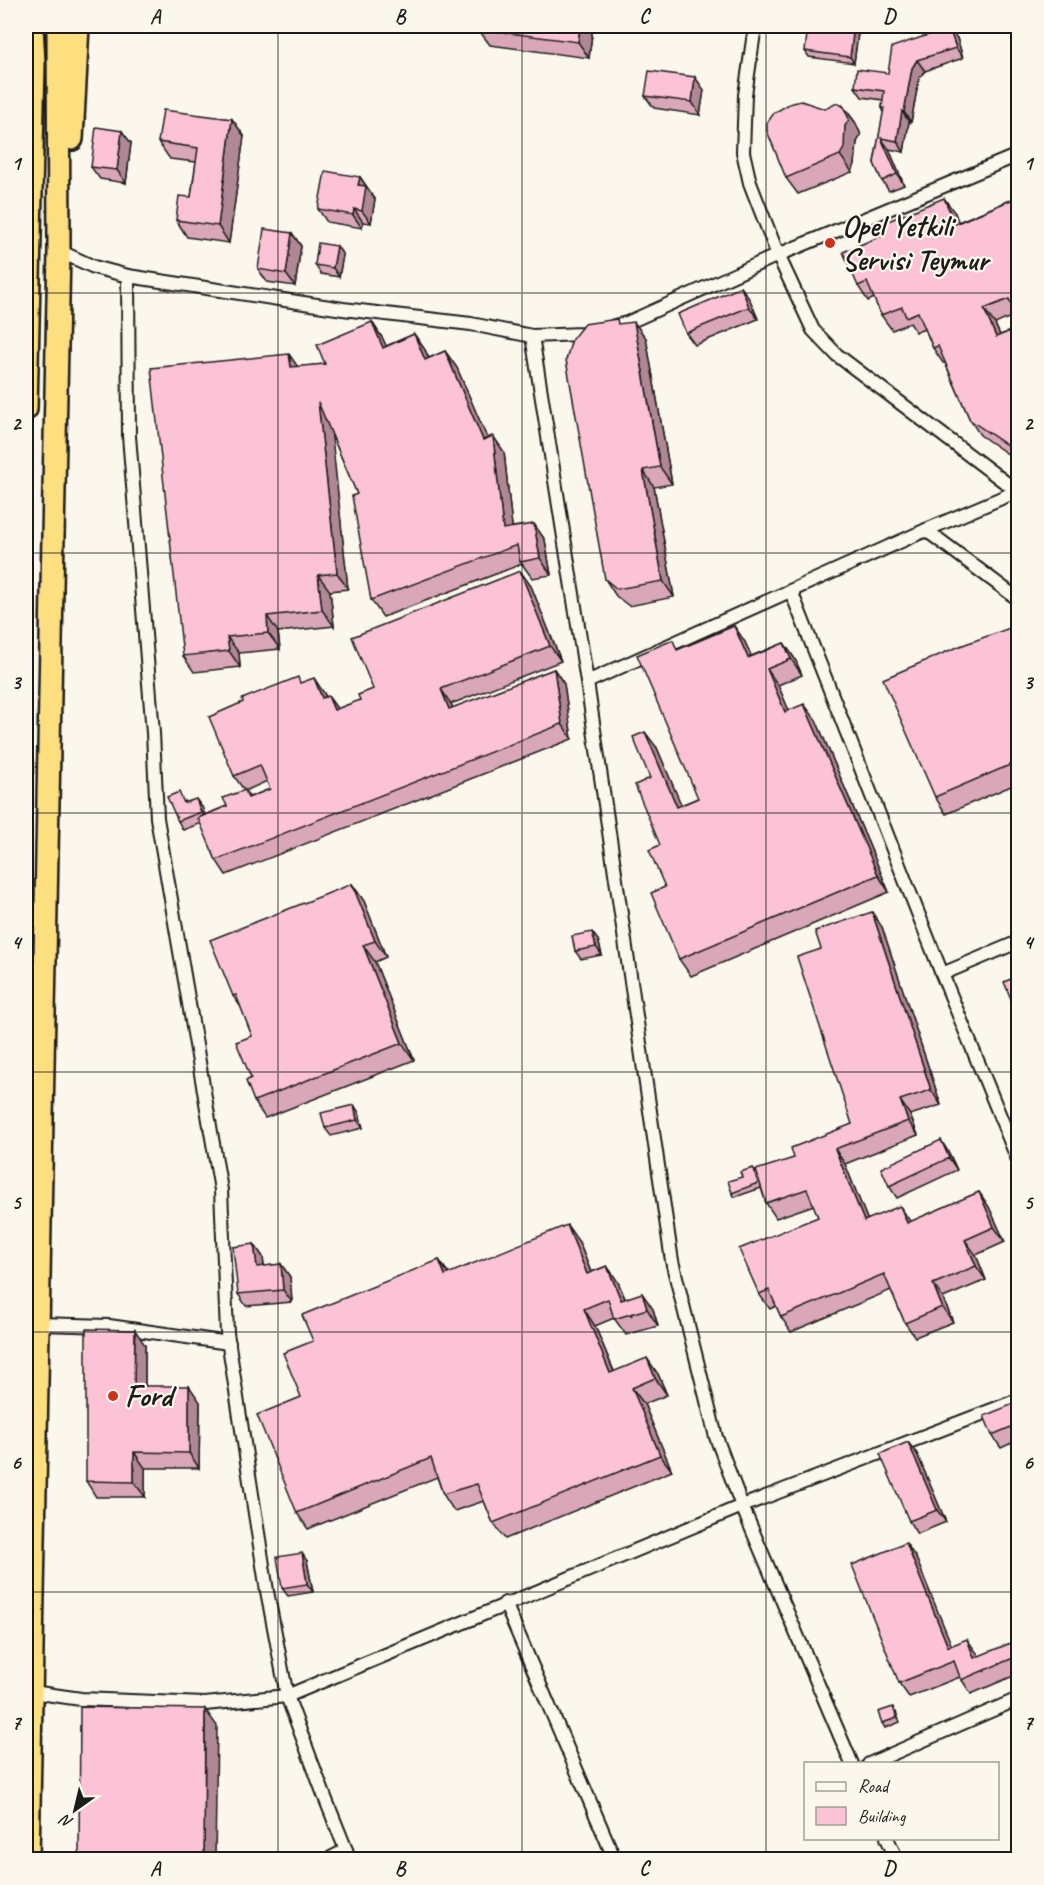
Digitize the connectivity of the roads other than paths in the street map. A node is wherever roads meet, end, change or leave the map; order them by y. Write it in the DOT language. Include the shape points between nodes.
graph roads {
  1 [pos="32,26"];
  2 [pos="58,26"];
  3 [pos="78,26"];
  4 [pos="754,26"];
  5 [pos="26,38"];
  6 [pos="34,63"];
  7 [pos="1018,155"];
  8 [pos="59,204"];
  9 [pos="60,251"];
  10 [pos="778,255"];
  11 [pos="128,276"];
  12 [pos="532,336"];
  13 [pos="26,409"];
  14 [pos="1018,491"];
  15 [pos="926,530"];
  16 [pos="791,591"];
  17 [pos="1018,599"];
  18 [pos="587,682"];
  19 [pos="1018,942"];
  20 [pos="942,974"];
  21 [pos="1018,1160"];
  22 [pos="39,1324"];
  23 [pos="229,1343"];
  24 [pos="1018,1400"];
  25 [pos="742,1506"];
  26 [pos="505,1603"];
  27 [pos="32,1692"];
  28 [pos="287,1696"];
  29 [pos="1018,1699"];
  30 [pos="851,1762"];
  31 [pos="874,1762"];
  32 [pos="887,1840"];
  33 [pos="348,1855"];
  34 [pos="28,1860"];
  35 [pos="327,1860"];
  36 [pos="615,1860"];
  37 [pos="897,1860"];
  1 -- 6 [label="highway"];
  2 -- 8 [label="highway"];
  3 -- 8 [label="highway" via="71,144"];
  4 -- 10 [label="street" via="743,152 750,183"];
  5 -- 6 [label="highway"];
  6 -- 13 [label="highway"];
  7 -- 10 [label="street"];
  8 -- 9 [label="highway"];
  9 -- 11 [label="street" via="94,267"];
  9 -- 22 [label="highway"];
  10 -- 12 [label="street" via="627,323 582,334"];
  10 -- 14 [label="street" via="813,330 837,355"];
  11 -- 12 [label="street"];
  11 -- 23 [label="street" via="129,436 157,818 221,1191"];
  12 -- 18 [label="street"];
  14 -- 15 [label="street"];
  15 -- 16 [label="street"];
  15 -- 17 [label="street"];
  16 -- 18 [label="street"];
  16 -- 20 [label="street"];
  18 -- 25 [label="street" via="672,1261 716,1437"];
  19 -- 20 [label="street"];
  20 -- 21 [label="street"];
  22 -- 23 [label="street" via="109,1326"];
  22 -- 27 [label="highway"];
  23 -- 28 [label="street"];
  24 -- 25 [label="street"];
  25 -- 26 [label="street"];
  25 -- 30 [label="street"];
  26 -- 28 [label="street"];
  26 -- 36 [label="street"];
  27 -- 28 [label="street" via="81,1699 205,1704"];
  27 -- 34 [label="highway"];
  28 -- 33 [label="street"];
  29 -- 31 [label="street"];
  32 -- 37 [label="street"];
  33 -- 35 [label="street"];
}
